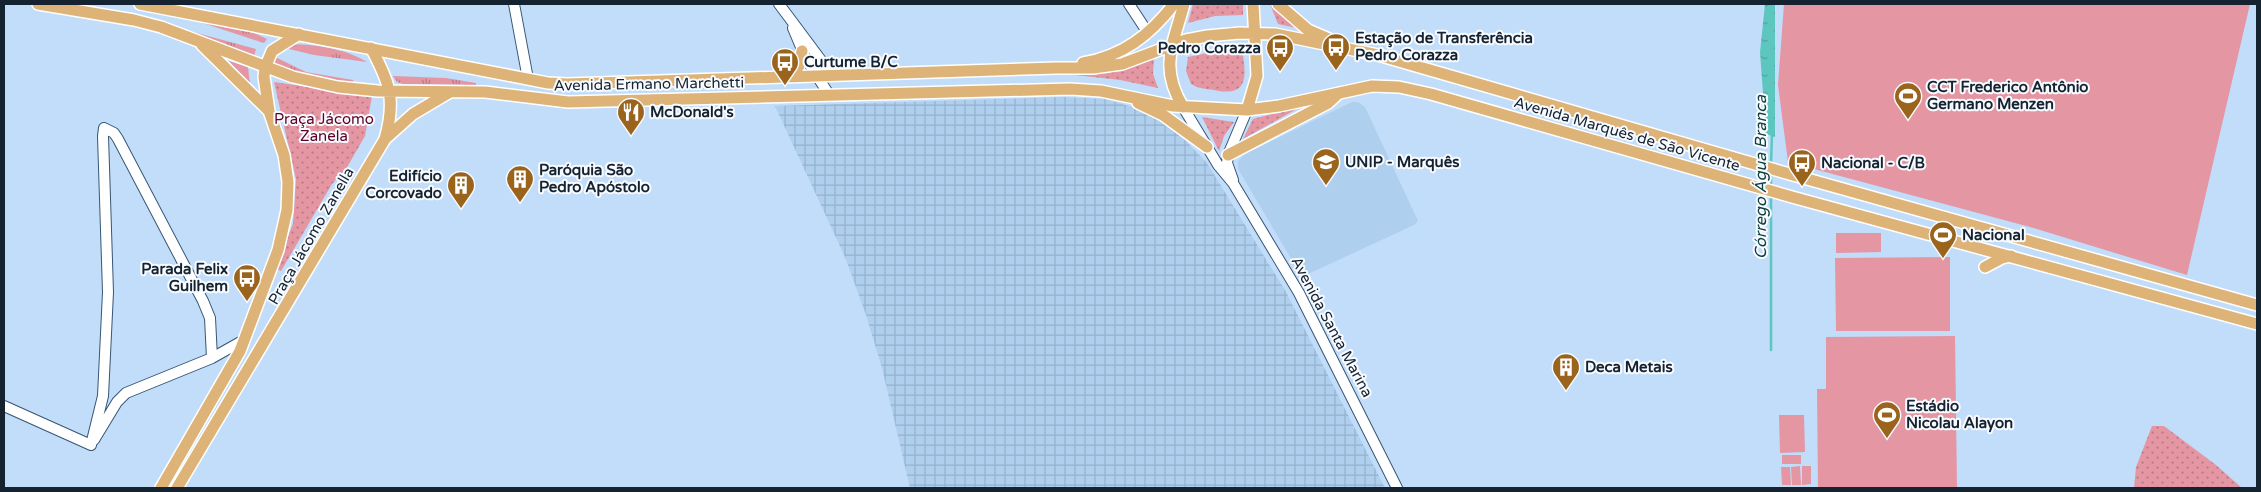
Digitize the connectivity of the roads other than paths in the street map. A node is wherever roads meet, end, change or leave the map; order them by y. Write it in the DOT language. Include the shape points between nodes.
graph roads {
  1 [pos="38,4"];
  2 [pos="140,4"];
  3 [pos="514,4"];
  4 [pos="779,4"];
  5 [pos="1130,4"];
  6 [pos="1174,4"];
  7 [pos="1184,4"];
  8 [pos="1253,4"];
  9 [pos="1278,4"];
  10 [pos="790,20"];
  11 [pos="1148,33"];
  12 [pos="299,34"];
  13 [pos="1256,34"];
  14 [pos="196,39"];
  15 [pos="1172,45"];
  16 [pos="371,48"];
  17 [pos="1343,48"];
  18 [pos="802,50"];
  19 [pos="265,68"];
  20 [pos="1057,68"];
  21 [pos="817,75"];
  22 [pos="832,75"];
  23 [pos="790,76"];
  24 [pos="528,79"];
  25 [pos="451,91"];
  26 [pos="1341,91"];
  27 [pos="391,92"];
  28 [pos="1120,94"];
  29 [pos="830,96"];
  30 [pos="1183,107"];
  31 [pos="1247,110"];
  32 [pos="270,111"];
  33 [pos="385,139"];
  34 [pos="1207,147"];
  35 [pos="1228,156"];
  36 [pos="1233,183"];
  37 [pos="2018,258"];
  38 [pos="1986,267"];
  39 [pos="2257,305"];
  40 [pos="2257,324"];
  41 [pos="244,340"];
  42 [pos="212,358"];
  43 [pos="4,406"];
  44 [pos="91,445"];
  45 [pos="161,488"];
  46 [pos="177,488"];
  47 [pos="1397,488"];
  1 -- 14 [label="main road, Avenida Ermano Marchetti" via="134,20"];
  2 -- 12 [label="main road, Avenida Ermano Marchetti"];
  3 -- 24 [label="street"];
  4 -- 10 [label="street"];
  5 -- 11 [label="street"];
  6 -- 11 [label="main road"];
  7 -- 15 [label="main road"];
  8 -- 13 [label="main road"];
  9 -- 17 [label="main road" via="1308,30"];
  10 -- 18 [label="street"];
  10 -- 22 [label="street"];
  11 -- 20 [label="main road" via="1113,56"];
  12 -- 16 [label="main road, Avenida Ermano Marchetti"];
  12 -- 19 [label="main road" via="272,52"];
  13 -- 15 [label="main road, Avenida Ermano Marchetti" via="1207,36"];
  13 -- 17 [label="main road, Avenida Marquês de São Vicente" via="1275,34"];
  13 -- 31 [label="main road" via="1257,76"];
  14 -- 19 [label="main road, Avenida Ermano Marchetti"];
  14 -- 32 [label="main road"];
  15 -- 20 [label="main road, Avenida Ermano Marchetti" via="1122,64"];
  15 -- 30 [label="main road" via="1171,85"];
  16 -- 24 [label="main road, Avenida Ermano Marchetti"];
  16 -- 27 [label="main road"];
  17 -- 39 [label="main road, Avenida Marquês de São Vicente" via="1430,69"];
  18 -- 21 [label="street"];
  18 -- 23 [label="main road" via="799,66"];
  19 -- 27 [label="main road, Avenida Ermano Marchetti" via="320,84"];
  19 -- 32 [label="main road, Praça Jácomo Zanella"];
  20 -- 22 [label="main road, Avenida Ermano Marchetti"];
  21 -- 22 [label="main road, Avenida Ermano Marchetti"];
  21 -- 23 [label="main road, Avenida Ermano Marchetti"];
  21 -- 29 [label="street"];
  23 -- 24 [label="main road, Avenida Ermano Marchetti" via="567,84"];
  25 -- 27 [label="main road, Avenida Ermano Marchetti"];
  25 -- 29 [label="main road, Avenida Ermano Marchetti" via="568,102"];
  25 -- 33 [label="main road" via="419,110"];
  26 -- 31 [label="main road, Avenida Marquês de São Vicente"];
  26 -- 35 [label="main road" via="1328,103"];
  26 -- 37 [label="main road, Avenida Marquês de São Vicente" via="1386,86 1431,94"];
  27 -- 33 [label="main road, Praça Jácomo Zanella" via="392,112"];
  28 -- 29 [label="main road, Avenida Ermano Marchetti" via="1070,89"];
  28 -- 30 [label="main road, Avenida Ermano Marchetti"];
  28 -- 34 [label="main road" via="1163,115"];
  30 -- 31 [label="main road, Avenida Ermano Marchetti"];
  30 -- 34 [label="street, Avenida Santa Marina"];
  31 -- 35 [label="street"];
  32 -- 41 [label="main road, Praça Jácomo Zanella" via="284,155 288,182 287,210 278,250"];
  33 -- 46 [label="main road, Praça Jácomo Zanella"];
  34 -- 36 [label="street, Avenida Santa Marina"];
  35 -- 36 [label="street, Avenida Santa Marina"];
  36 -- 47 [label="street, Avenida Santa Marina" via="1299,293"];
  37 -- 38 [label="main road" via="2002,258"];
  37 -- 40 [label="main road, Avenida Marquês de São Vicente"];
  41 -- 42 [label="street"];
  41 -- 45 [label="main road, Praça Jácomo Zanella"];
  42 -- 44 [label="street" via="126,393"];
  42 -- 44 [label="street" via="210,318 203,301 118,139 104,128 108,292 103,396"];
  43 -- 44 [label="street"];
}
